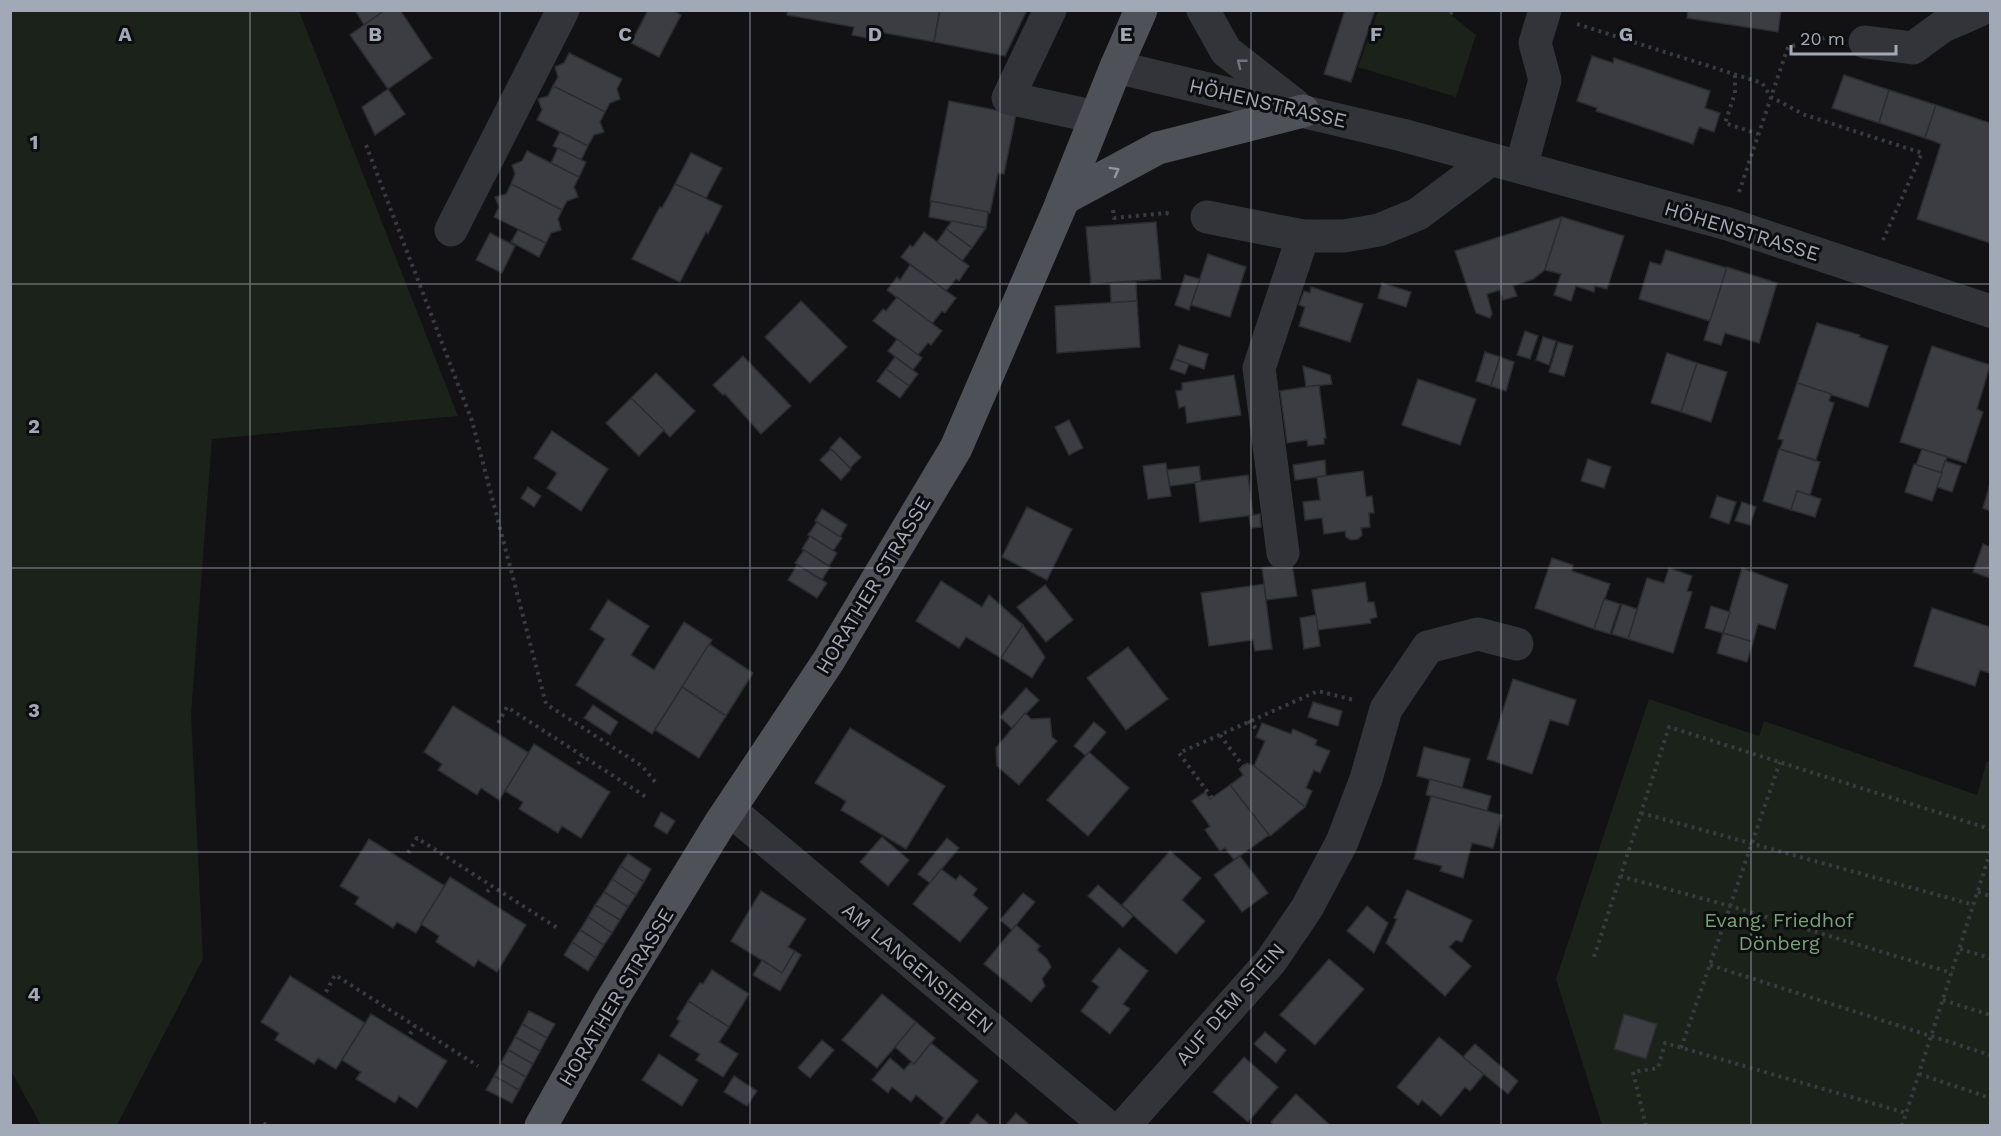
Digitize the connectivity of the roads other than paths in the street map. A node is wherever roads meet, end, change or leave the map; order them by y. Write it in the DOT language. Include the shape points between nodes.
graph roads {
  1 [pos="562,10"];
  2 [pos="1050,10"];
  3 [pos="1141,10"];
  4 [pos="1203,10"];
  5 [pos="1980,10"];
  6 [pos="1544,12"];
  7 [pos="1865,42"];
  8 [pos="1116,67"];
  9 [pos="1303,111"];
  10 [pos="1096,117"];
  11 [pos="1505,164"];
  12 [pos="1064,199"];
  13 [pos="1191,216"];
  14 [pos="451,230"];
  15 [pos="1303,236"];
  16 [pos="1990,311"];
  17 [pos="1283,553"];
  18 [pos="1517,644"];
  19 [pos="730,810"];
  20 [pos="541,1125"];
  21 [pos="1107,1125"];
  22 [pos="1124,1125"];
  1 -- 14 [label="street"];
  2 -- 10 [label="street" via="1008,98"];
  3 -- 8 [label="main road, HORATHER STRASSE"];
  9 -- 4 [label="street, one-way" via="1226,51"];
  5 -- 7 [label="street" via="1943,26 1913,48"];
  6 -- 11 [label="street" via="1534,43 1545,80"];
  8 -- 9 [label="street, HÖHENSTRASSE"];
  8 -- 10 [label="main road, HORATHER STRASSE"];
  9 -- 11 [label="street, HÖHENSTRASSE"];
  12 -- 9 [label="main road, one-way" via="1158,148"];
  10 -- 12 [label="main road, HORATHER STRASSE"];
  11 -- 15 [label="street" via="1418,214 1379,230 1344,236"];
  11 -- 16 [label="street, HÖHENSTRASSE" via="1728,224"];
  12 -- 19 [label="main road, HORATHER STRASSE" via="956,448 829,660"];
  13 -- 15 [label="street"];
  15 -- 17 [label="street" via="1259,368"];
  18 -- 22 [label="street, AUF DEM STEIN" via="1478,634 1428,647 1386,709 1342,842 1307,908 1271,961"];
  19 -- 20 [label="main road, HORATHER STRASSE" via="610,1004"];
  19 -- 21 [label="street, AM LANGENSIEPEN"];
}
